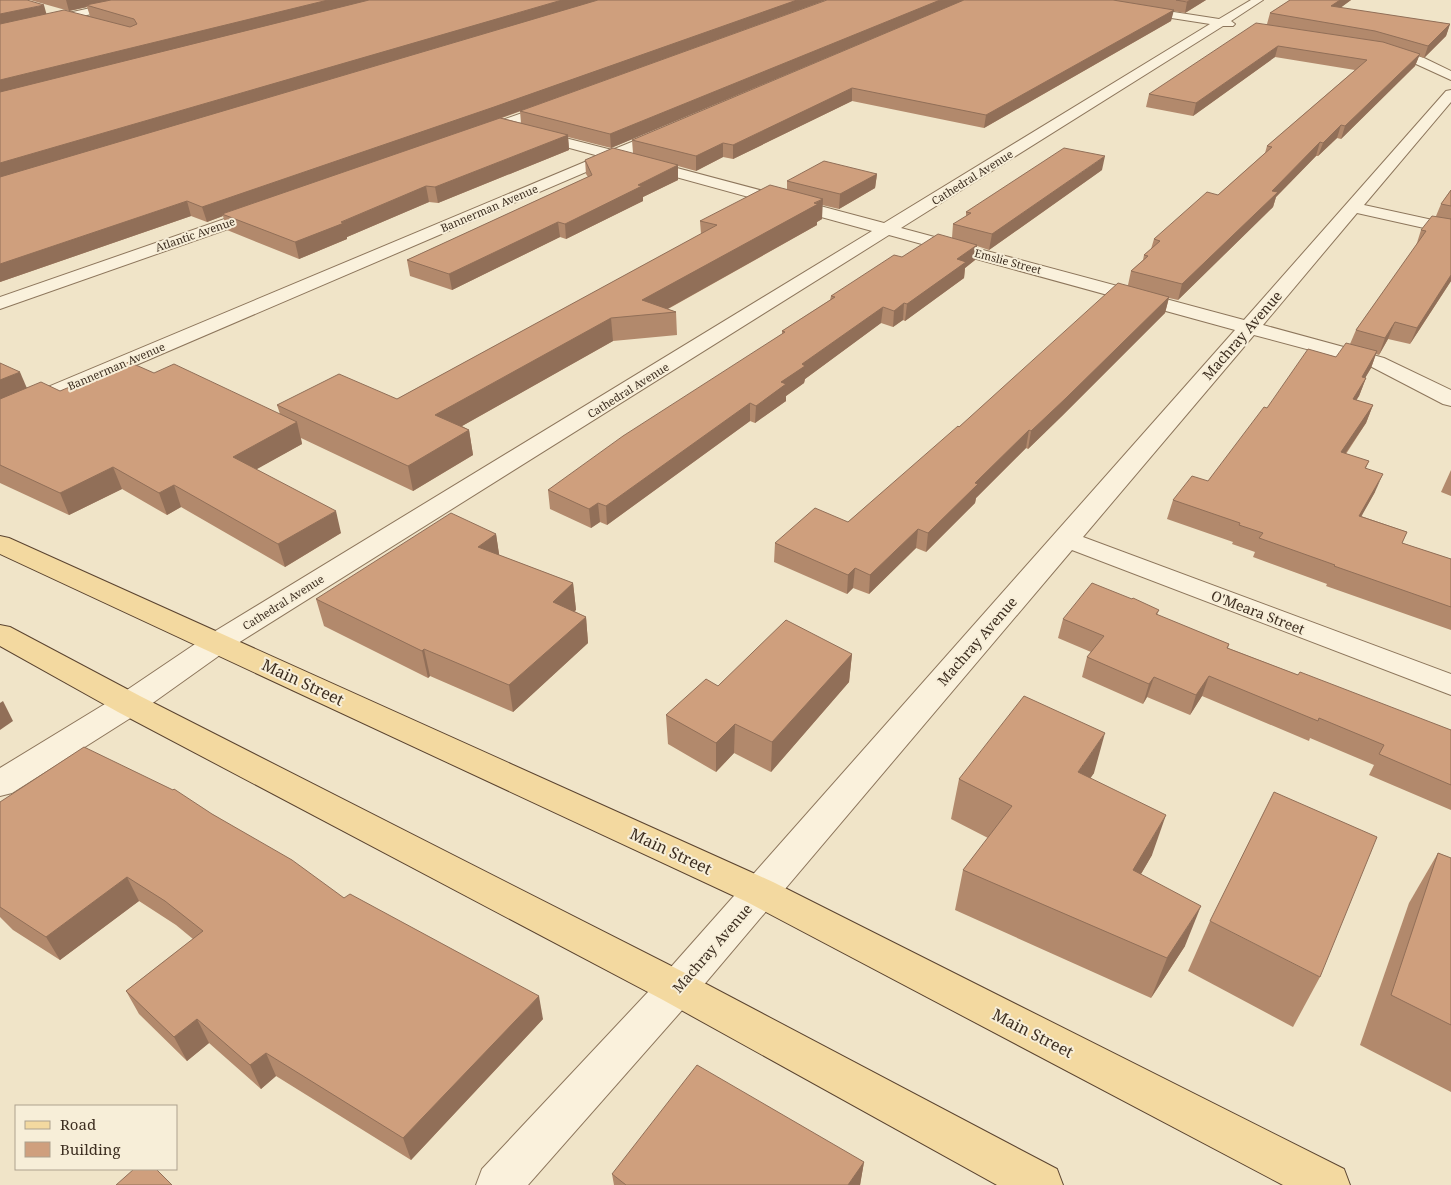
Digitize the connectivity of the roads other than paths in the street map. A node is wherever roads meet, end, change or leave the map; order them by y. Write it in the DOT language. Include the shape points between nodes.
graph roads {
  1 [pos="142,0"];
  2 [pos="1075,0"];
  3 [pos="1258,0"];
  4 [pos="48,10"];
  5 [pos="69,16"];
  6 [pos="89,21"];
  7 [pos="1221,22"];
  8 [pos="1243,26"];
  9 [pos="0,31"];
  10 [pos="1374,47"];
  11 [pos="1451,76"];
  12 [pos="1451,94"];
  13 [pos="566,101"];
  14 [pos="501,125"];
  15 [pos="677,128"];
  16 [pos="466,137"];
  17 [pos="614,155"];
  18 [pos="1353,207"];
  19 [pos="269,208"];
  20 [pos="1451,228"];
  21 [pos="888,229"];
  22 [pos="0,303"];
  23 [pos="1249,326"];
  24 [pos="1451,399"];
  25 [pos="0,415"];
  26 [pos="1066,539"];
  27 [pos="0,544"];
  28 [pos="0,634"];
  29 [pos="216,643"];
  30 [pos="1451,685"];
  31 [pos="129,704"];
  32 [pos="0,784"];
  33 [pos="760,892"];
  34 [pos="677,988"];
  35 [pos="498,1185"];
  36 [pos="1041,1185"];
  37 [pos="1328,1185"];
  1 -- 5 [label="street"];
  2 -- 7 [label="street"];
  3 -- 7 [label="street, Cathedral Avenue"];
  4 -- 5 [label="street"];
  5 -- 6 [label="street"];
  5 -- 9 [label="street"];
  7 -- 8 [label="street"];
  7 -- 21 [label="street, Cathedral Avenue"];
  10 -- 11 [label="street" via="1420,61"];
  12 -- 18 [label="street, Machray Avenue"];
  13 -- 14 [label="street"];
  14 -- 16 [label="street"];
  14 -- 17 [label="street, Emslie Street"];
  15 -- 17 [label="street, Bannerman Avenue"];
  17 -- 21 [label="street, Emslie Street"];
  17 -- 25 [label="street, Bannerman Avenue"];
  18 -- 20 [label="street"];
  18 -- 23 [label="street, Machray Avenue"];
  19 -- 22 [label="street, Atlantic Avenue"];
  21 -- 23 [label="street, Emslie Street"];
  21 -- 29 [label="street, Cathedral Avenue"];
  23 -- 24 [label="street, Emslie Street" via="1377,362"];
  23 -- 26 [label="street, Machray Avenue"];
  26 -- 30 [label="street, O'Meara Street"];
  26 -- 33 [label="street, Machray Avenue"];
  27 -- 29 [label="main road, Main Street"];
  28 -- 31 [label="main road"];
  29 -- 31 [label="street, Cathedral Avenue"];
  29 -- 33 [label="main road, Main Street"];
  31 -- 32 [label="street, Cathedral Avenue"];
  31 -- 34 [label="main road"];
  33 -- 34 [label="street, Machray Avenue"];
  33 -- 37 [label="main road, Main Street"];
  34 -- 35 [label="street, Machray Avenue"];
  34 -- 36 [label="main road"];
}
